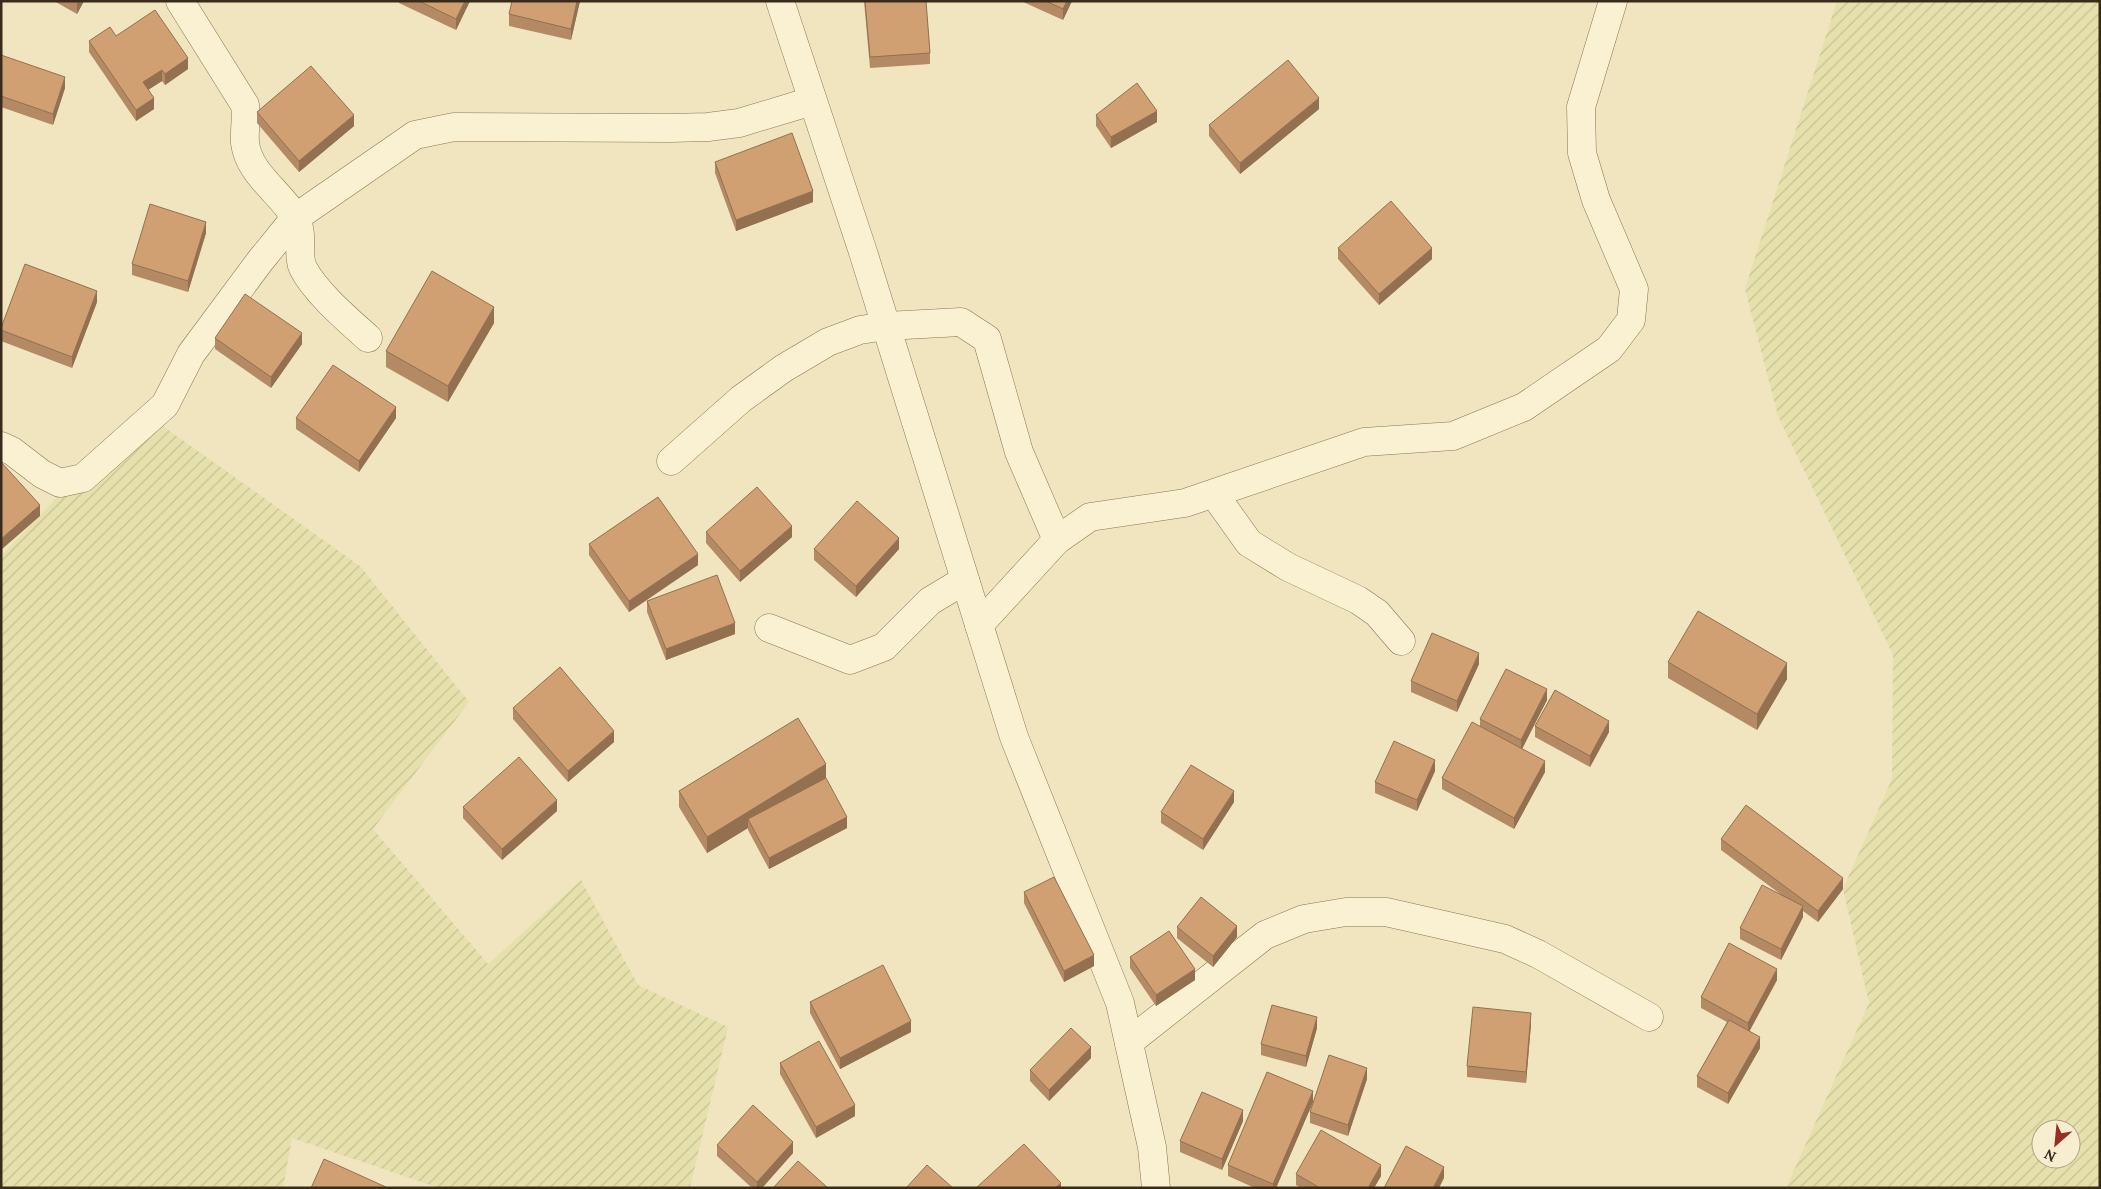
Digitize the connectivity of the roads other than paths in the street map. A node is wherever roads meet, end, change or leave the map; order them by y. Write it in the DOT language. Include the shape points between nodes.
graph roads {
  1 [pos="180,1"];
  2 [pos="780,1"];
  3 [pos="1613,1"];
  4 [pos="812,101"];
  5 [pos="296,218"];
  6 [pos="886,326"];
  7 [pos="368,338"];
  8 [pos="1,446"];
  9 [pos="671,461"];
  10 [pos="1214,494"];
  11 [pos="1057,540"];
  12 [pos="965,580"];
  13 [pos="979,625"];
  14 [pos="769,628"];
  15 [pos="1401,641"];
  16 [pos="1649,1017"];
  17 [pos="1129,1042"];
  18 [pos="1156,1188"];
  1 -- 5 [label="street" via="244,105 247,118 245,144 254,167"];
  2 -- 4 [label="street"];
  3 -- 10 [label="street" via="1581,107 1582,153 1596,200 1634,289 1631,320 1609,349 1524,407 1453,436 1364,442"];
  4 -- 5 [label="street" via="739,123 708,127 454,126 415,135"];
  4 -- 6 [label="street"];
  5 -- 7 [label="street" via="302,267 326,298"];
  5 -- 8 [label="street" via="191,354 165,405 83,478 60,483"];
  6 -- 9 [label="street" via="860,330 828,342 784,368 741,399"];
  6 -- 11 [label="street" via="961,322 987,338 1019,452"];
  6 -- 12 [label="street"];
  10 -- 11 [label="street" via="1185,503 1090,517"];
  10 -- 15 [label="street" via="1249,543 1288,567 1358,600 1377,613"];
  11 -- 13 [label="street"];
  12 -- 13 [label="street"];
  12 -- 14 [label="street" via="930,601 884,647 850,660"];
  13 -- 17 [label="street" via="1014,737 1120,1003"];
  16 -- 17 [label="street" via="1538,954 1504,940 1386,912 1346,912 1304,919 1265,935"];
  17 -- 18 [label="street" via="1152,1147"];
}
